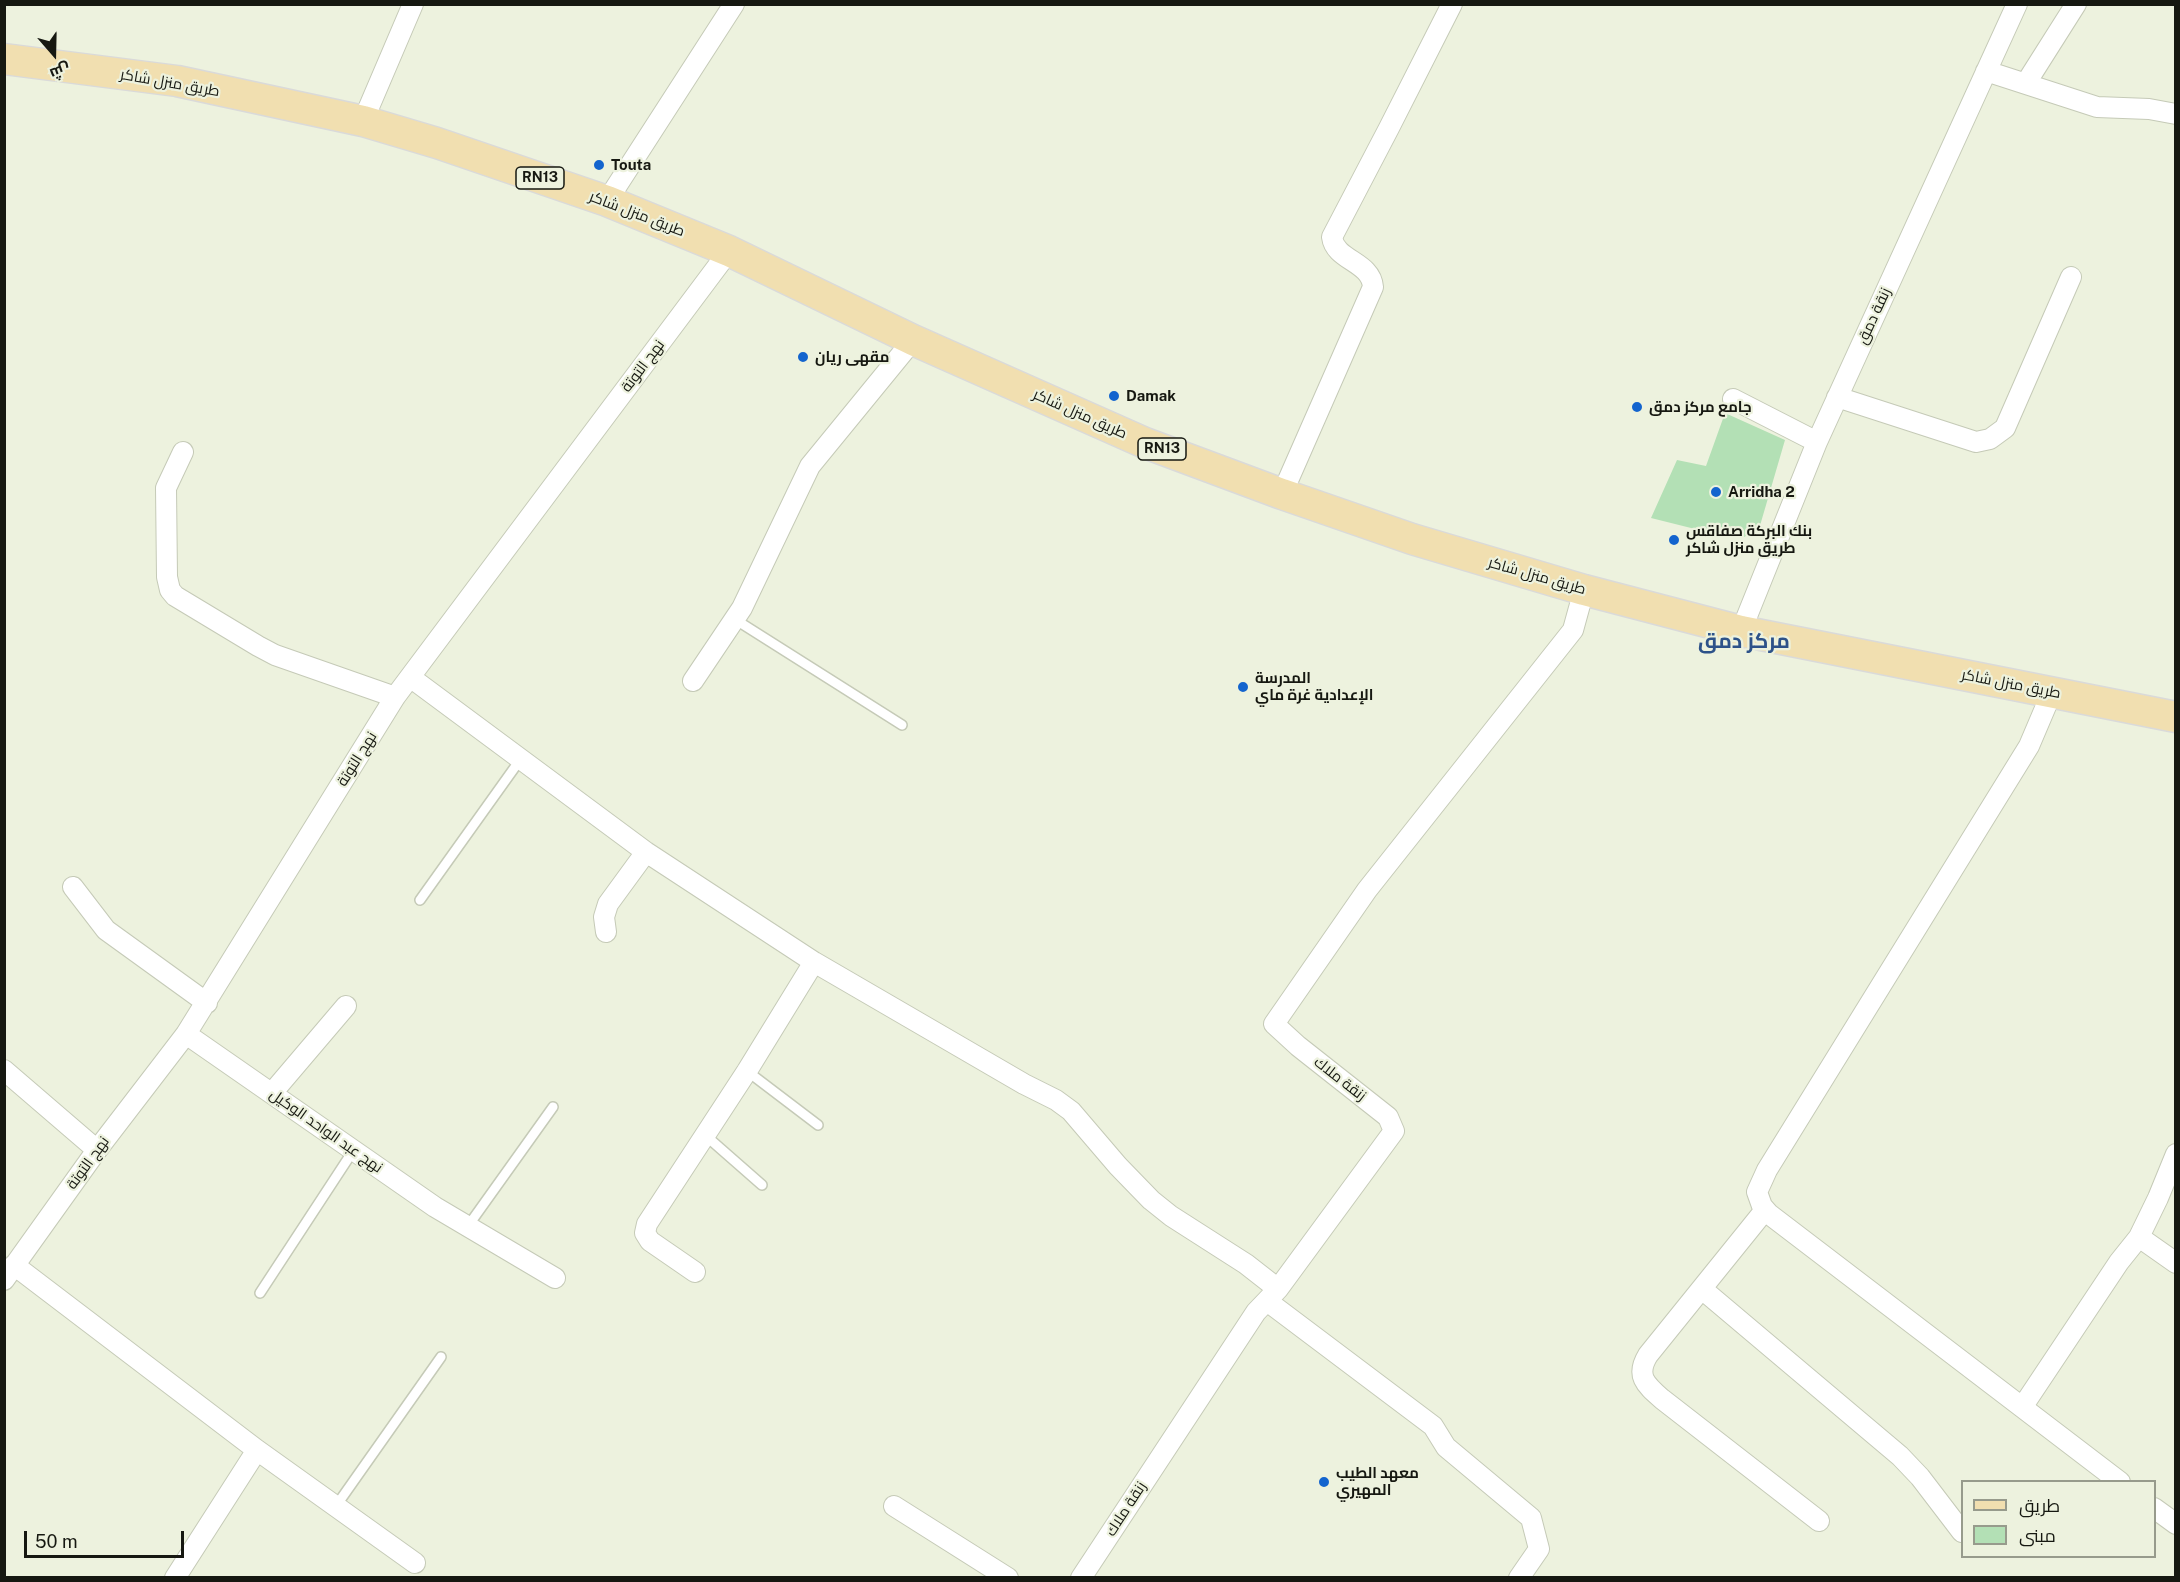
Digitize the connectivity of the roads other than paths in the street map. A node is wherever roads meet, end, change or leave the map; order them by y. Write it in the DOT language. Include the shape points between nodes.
graph roads {
  1 [pos="413,4"];
  2 [pos="734,4"];
  3 [pos="1452,4"];
  4 [pos="2017,4"];
  5 [pos="2076,4"];
  6 [pos="4,59"];
  7 [pos="1986,71"];
  8 [pos="2026,84"];
  9 [pos="2175,114"];
  10 [pos="363,121"];
  11 [pos="607,201"];
  12 [pos="729,250"];
  13 [pos="2071,277"];
  14 [pos="913,340"];
  15 [pos="1837,397"];
  16 [pos="1734,399"];
  17 [pos="1817,442"];
  18 [pos="183,452"];
  19 [pos="1282,494"];
  20 [pos="1584,590"];
  21 [pos="736,620"];
  22 [pos="1741,631"];
  23 [pos="410,677"];
  24 [pos="693,681"];
  25 [pos="2052,692"];
  26 [pos="395,697"];
  27 [pos="2175,717"];
  28 [pos="902,725"];
  29 [pos="520,760"];
  30 [pos="646,852"];
  31 [pos="73,887"];
  32 [pos="420,900"];
  33 [pos="606,932"];
  34 [pos="814,962"];
  35 [pos="207,1003"];
  36 [pos="345,1006"];
  37 [pos="186,1034"];
  38 [pos="4,1070"];
  39 [pos="747,1071"];
  40 [pos="272,1093"];
  41 [pos="553,1107"];
  42 [pos="818,1125"];
  43 [pos="705,1135"];
  44 [pos="97,1150"];
  45 [pos="353,1151"];
  46 [pos="2175,1154"];
  47 [pos="762,1185"];
  48 [pos="1765,1210"];
  49 [pos="468,1226"];
  50 [pos="2139,1237"];
  51 [pos="2175,1263"];
  52 [pos="695,1272"];
  53 [pos="9,1273"];
  54 [pos="555,1278"];
  55 [pos="1702,1289"];
  56 [pos="260,1293"];
  57 [pos="1273,1295"];
  58 [pos="441,1357"];
  59 [pos="2023,1406"];
  60 [pos="257,1450"];
  61 [pos="2117,1480"];
  62 [pos="336,1506"];
  63 [pos="894,1506"];
  64 [pos="2156,1510"];
  65 [pos="1819,1521"];
  66 [pos="2175,1524"];
  67 [pos="1961,1531"];
  68 [pos="415,1563"];
  69 [pos="175,1578"];
  70 [pos="1008,1578"];
  71 [pos="1081,1578"];
  72 [pos="1519,1578"];
  1 -- 10 [label="street"];
  2 -- 11 [label="street"];
  3 -- 19 [label="street" via="1332,237 1336,248 1369,272 1373,287"];
  4 -- 7 [label="street, زنقة دمق"];
  5 -- 8 [label="street"];
  6 -- 10 [label="main road, طريق منزل شاكر / RN13" via="177,81"];
  7 -- 8 [label="street"];
  7 -- 15 [label="street, زنقة دمق"];
  8 -- 9 [label="street" via="2097,107"];
  10 -- 11 [label="main road, طريق منزل شاكر / RN13"];
  11 -- 12 [label="main road, طريق منزل شاكر / RN13"];
  12 -- 14 [label="main road, طريق منزل شاكر / RN13"];
  12 -- 23 [label="street, نهج التوتة"];
  13 -- 15 [label="street" via="2005,428 1990,439 1976,442"];
  14 -- 19 [label="main road, طريق منزل شاكر / RN13" via="1145,443"];
  14 -- 21 [label="street" via="810,466"];
  15 -- 17 [label="street, زنقة دمق"];
  16 -- 17 [label="street"];
  17 -- 22 [label="street, زنقة دمق"];
  18 -- 26 [label="street" via="166,488 167,577 175,596 275,655"];
  19 -- 20 [label="main road, طريق منزل شاكر / RN13" via="1412,539"];
  20 -- 22 [label="main road, طريق منزل شاكر / RN13"];
  20 -- 57 [label="street, زنقة ملاك" via="1573,630 1367,890 1274,1024 1388,1117 1394,1131"];
  21 -- 24 [label="street"];
  21 -- 28 [label="lane"];
  22 -- 25 [label="main road, طريق منزل شاكر / RN13"];
  23 -- 26 [label="street, نهج التوتة"];
  23 -- 29 [label="street"];
  25 -- 27 [label="main road, طريق منزل شاكر / RN13"];
  25 -- 48 [label="street" via="2029,746 1763,1177 1757,1192"];
  26 -- 35 [label="street, نهج التوتة"];
  29 -- 30 [label="street"];
  29 -- 32 [label="lane"];
  30 -- 33 [label="street" via="608,904 604,917"];
  30 -- 34 [label="street"];
  31 -- 35 [label="street" via="106,930"];
  34 -- 39 [label="street"];
  34 -- 57 [label="street" via="1056,1100 1084,1125 1151,1200 1246,1264"];
  35 -- 37 [label="street, نهج التوتة"];
  36 -- 40 [label="street"];
  37 -- 40 [label="street, نهج عبد الواحد الوكيل"];
  37 -- 44 [label="street, نهج التوتة"];
  38 -- 44 [label="street"];
  39 -- 42 [label="lane"];
  39 -- 43 [label="street"];
  40 -- 45 [label="street, نهج عبد الواحد الوكيل"];
  41 -- 49 [label="lane"];
  43 -- 47 [label="lane"];
  43 -- 52 [label="street" via="645,1228 650,1241"];
  44 -- 53 [label="street, نهج التوتة"];
  45 -- 49 [label="street, نهج عبد الواحد الوكيل"];
  45 -- 56 [label="lane"];
  46 -- 50 [label="street"];
  48 -- 55 [label="street"];
  48 -- 59 [label="street"];
  49 -- 54 [label="street, نهج عبد الواحد الوكيل"];
  50 -- 51 [label="street"];
  50 -- 59 [label="street"];
  53 -- 60 [label="street"];
  55 -- 65 [label="street" via="1648,1355 1641,1369 1646,1384"];
  55 -- 67 [label="street" via="1900,1456"];
  57 -- 71 [label="street, زنقة ملاك" via="1256,1312"];
  57 -- 72 [label="street" via="1432,1426 1446,1447 1531,1518 1539,1549"];
  58 -- 62 [label="lane"];
  59 -- 61 [label="street"];
  60 -- 62 [label="street"];
  60 -- 69 [label="street"];
  62 -- 68 [label="street"];
  63 -- 70 [label="street"];
  64 -- 66 [label="street"];
}
